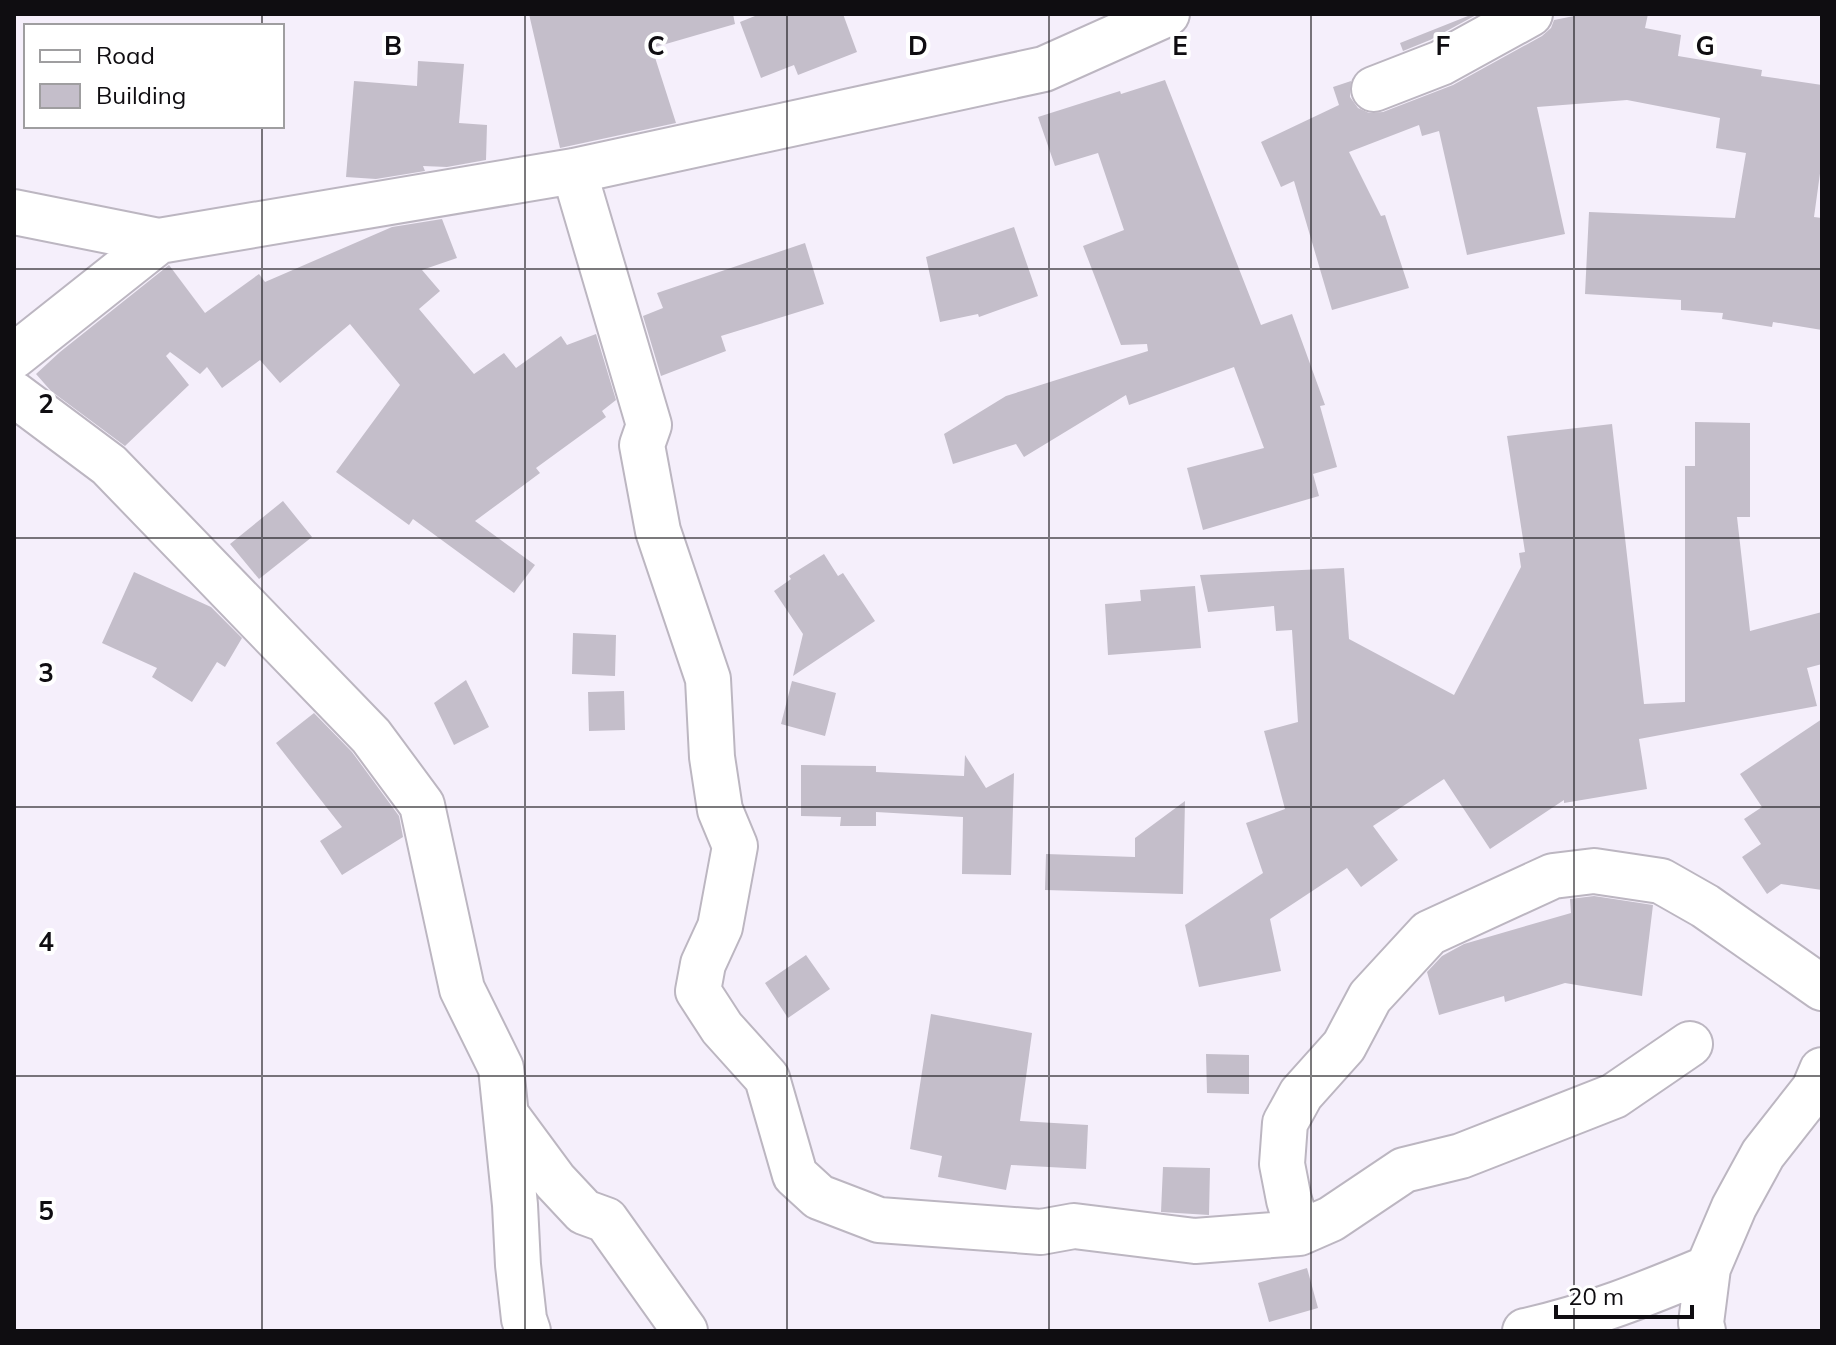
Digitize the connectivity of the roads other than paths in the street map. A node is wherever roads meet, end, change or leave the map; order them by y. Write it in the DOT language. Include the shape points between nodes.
graph roads {
  1 [pos="1167,14"];
  2 [pos="1530,14"];
  3 [pos="1374,89"];
  4 [pos="574,171"];
  5 [pos="14,212"];
  6 [pos="159,241"];
  7 [pos="14,356"];
  8 [pos="14,394"];
  9 [pos="1822,988"];
  10 [pos="1690,1044"];
  11 [pos="1822,1070"];
  12 [pos="507,1116"];
  13 [pos="1299,1233"];
  14 [pos="1708,1268"];
  15 [pos="528,1331"];
  16 [pos="685,1331"];
  17 [pos="1525,1331"];
  18 [pos="1703,1331"];
  1 -- 4 [label="street" via="1044,69"];
  2 -- 3 [label="street" via="1441,63"];
  4 -- 6 [label="street"];
  4 -- 13 [label="street" via="649,425 642,445 658,531 708,679 720,810 735,846 720,927 703,964 698,991 722,1028 767,1078 795,1175 819,1197 879,1220 1041,1232 1074,1226 1195,1241"];
  5 -- 6 [label="street"];
  6 -- 7 [label="street"];
  8 -- 12 [label="street" via="109,465 371,736 422,805 462,989 501,1068"];
  9 -- 13 [label="street" via="1661,881 1594,871 1553,876 1429,933 1370,997 1344,1046 1301,1094 1285,1123 1282,1164"];
  10 -- 13 [label="street" via="1614,1096 1461,1156 1404,1170 1331,1219"];
  11 -- 14 [label="street" via="1814,1089 1763,1154"];
  12 -- 15 [label="street"];
  12 -- 16 [label="street" via="584,1212 606,1220"];
  14 -- 17 [label="street" via="1569,1322"];
  14 -- 18 [label="street"];
}
